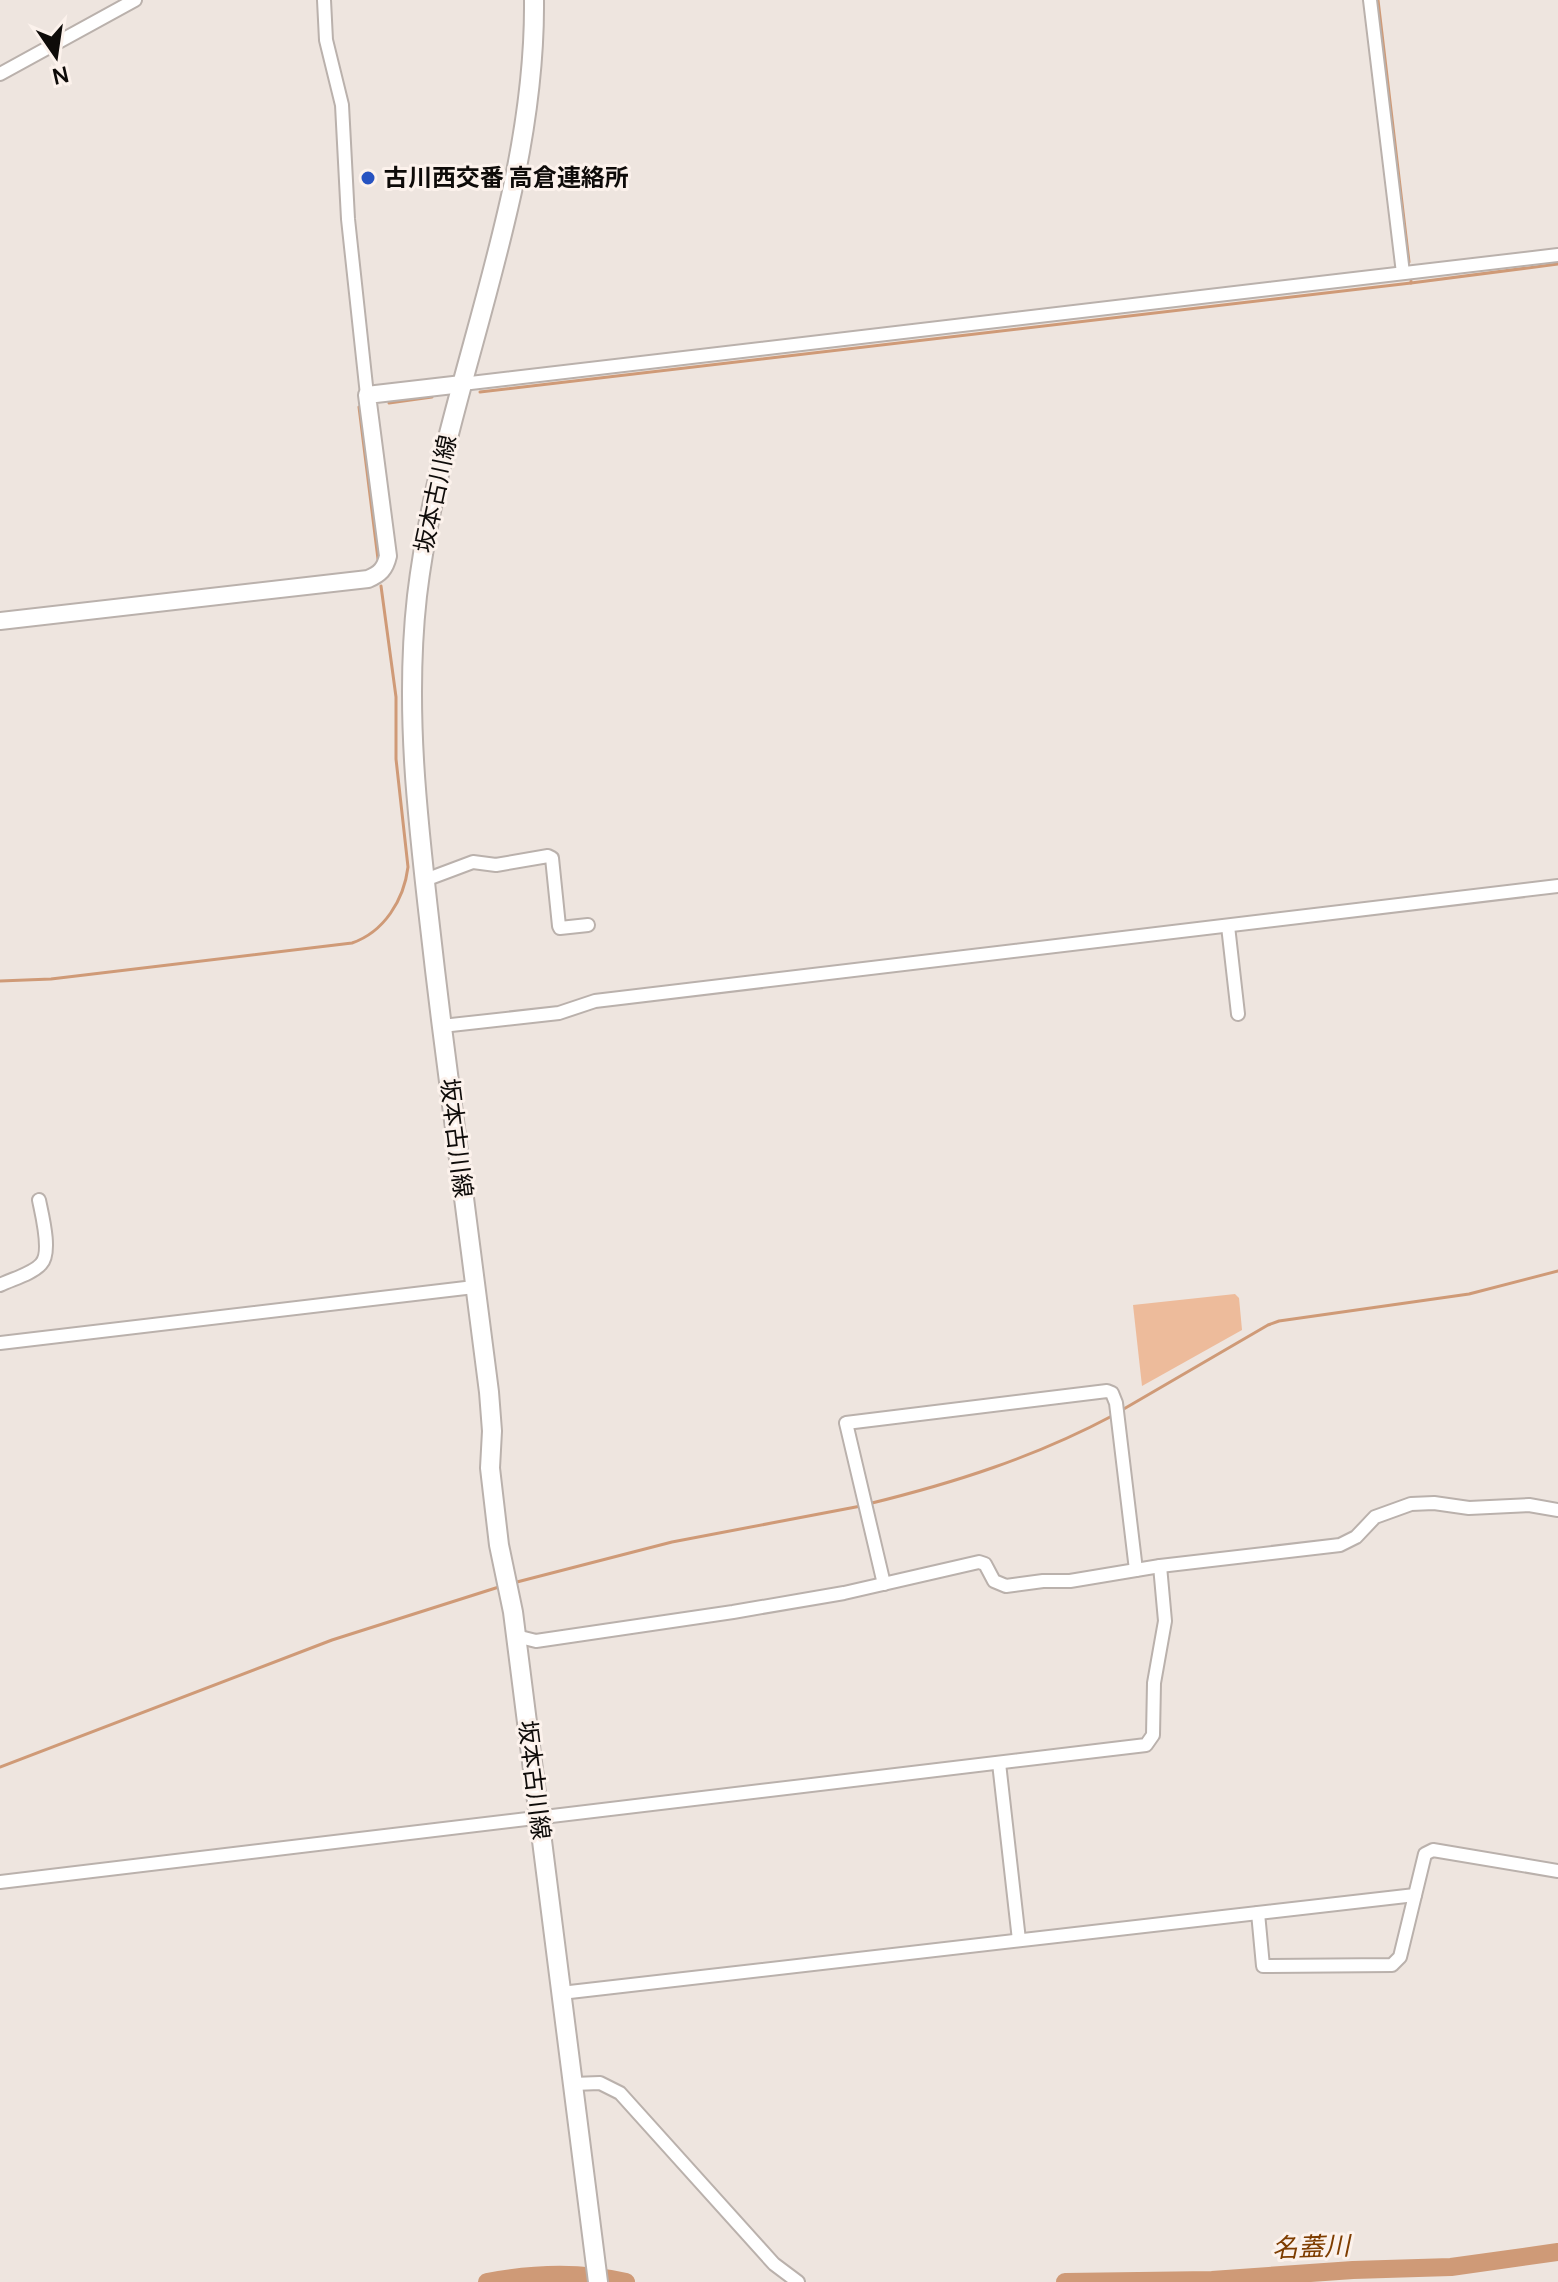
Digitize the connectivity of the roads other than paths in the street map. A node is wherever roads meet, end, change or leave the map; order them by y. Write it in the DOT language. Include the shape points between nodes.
graph roads {
  1 [pos="135,0"];
  2 [pos="324,0"];
  3 [pos="534,0"];
  4 [pos="1370,0"];
  5 [pos="0,74"];
  6 [pos="1558,255"];
  7 [pos="1403,273"];
  8 [pos="462,384"];
  9 [pos="367,395"];
  10 [pos="0,621"];
  11 [pos="425,880"];
  12 [pos="1558,886"];
  13 [pos="588,925"];
  14 [pos="1228,926"];
  15 [pos="1238,1014"];
  16 [pos="442,1026"];
  17 [pos="39,1200"];
  18 [pos="0,1285"];
  19 [pos="474,1287"];
  20 [pos="0,1343"];
  21 [pos="1558,1510"];
  22 [pos="1160,1566"];
  23 [pos="1136,1570"];
  24 [pos="884,1584"];
  25 [pos="516,1636"];
  26 [pos="999,1763"];
  27 [pos="539,1818"];
  28 [pos="1558,1871"];
  29 [pos="0,1882"];
  30 [pos="1415,1895"];
  31 [pos="1258,1913"];
  32 [pos="1019,1940"];
  33 [pos="561,1993"];
  34 [pos="573,2084"];
  35 [pos="598,2282"];
  36 [pos="798,2282"];
  1 -- 5 [label="street"];
  2 -- 9 [label="street" via="326,40 342,105"];
  3 -- 8 [label="main road, 坂本古川線" via="531,77 514,189"];
  4 -- 7 [label="street"];
  6 -- 7 [label="street"];
  7 -- 8 [label="street"];
  8 -- 9 [label="street"];
  8 -- 11 [label="main road, 坂本古川線" via="435,488 414,634 413,765"];
  9 -- 10 [label="street" via="388,556 376,576"];
  11 -- 13 [label="street" via="473,862 496,865 548,856 560,928"];
  11 -- 16 [label="main road, 坂本古川線"];
  12 -- 14 [label="street"];
  14 -- 15 [label="street"];
  14 -- 16 [label="street" via="595,1001 559,1013"];
  16 -- 19 [label="main road, 坂本古川線"];
  17 -- 18 [label="street" via="45,1257 40,1265"];
  19 -- 20 [label="street"];
  19 -- 25 [label="main road, 坂本古川線" via="489,1392 490,1468"];
  21 -- 22 [label="street" via="1411,1504 1375,1517 1340,1545"];
  22 -- 23 [label="street"];
  22 -- 26 [label="street" via="1165,1621 1151,1740 1146,1745"];
  23 -- 24 [label="street" via="1006,1586 994,1581 979,1562"];
  23 -- 24 [label="street" via="1116,1403 1107,1391 846,1423"];
  24 -- 25 [label="street" via="536,1641"];
  25 -- 27 [label="main road, 坂本古川線"];
  26 -- 27 [label="street"];
  26 -- 32 [label="street"];
  27 -- 29 [label="street"];
  27 -- 33 [label="main road, 坂本古川線"];
  28 -- 30 [label="street" via="1433,1850 1425,1854"];
  30 -- 31 [label="street"];
  30 -- 31 [label="street" via="1400,1957 1392,1965 1263,1966"];
  31 -- 32 [label="street"];
  32 -- 33 [label="street"];
  33 -- 34 [label="main road, 坂本古川線"];
  34 -- 35 [label="main road, 坂本古川線"];
  34 -- 36 [label="street" via="600,2083 620,2093 774,2264"];
}
